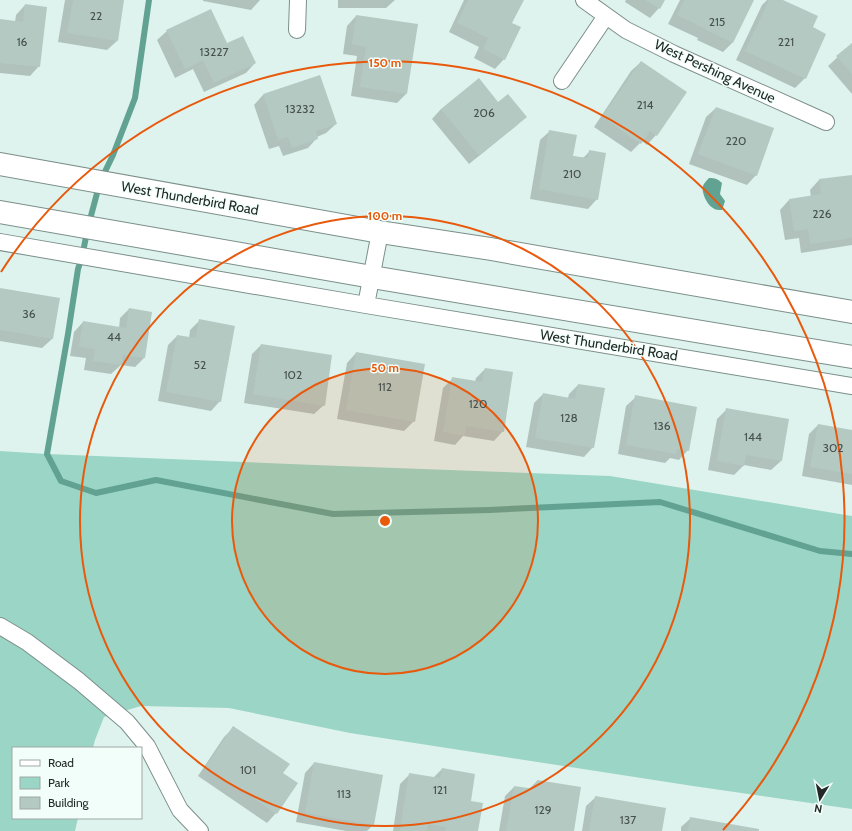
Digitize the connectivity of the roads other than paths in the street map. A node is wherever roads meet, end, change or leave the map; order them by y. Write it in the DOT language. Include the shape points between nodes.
graph roads {
  1 [pos="298,0"];
  2 [pos="584,0"];
  3 [pos="606,16"];
  4 [pos="297,30"];
  5 [pos="562,82"];
  6 [pos="826,122"];
  7 [pos="0,164"];
  8 [pos="0,212"];
  9 [pos="380,232"];
  10 [pos="0,242"];
  11 [pos="372,277"];
  12 [pos="366,305"];
  13 [pos="852,312"];
  14 [pos="852,357"];
  15 [pos="852,386"];
  16 [pos="0,626"];
  17 [pos="200,831"];
  1 -- 4 [label="street"];
  2 -- 3 [label="street, West Pershing Avenue"];
  3 -- 5 [label="street"];
  3 -- 6 [label="street, West Pershing Avenue" via="626,30 674,54"];
  7 -- 9 [label="main road, West Thunderbird Road"];
  8 -- 11 [label="main road, West Thunderbird Road"];
  9 -- 11 [label="street"];
  9 -- 13 [label="main road, West Thunderbird Road"];
  10 -- 12 [label="street, West Thunderbird Road"];
  11 -- 12 [label="street"];
  11 -- 14 [label="main road, West Thunderbird Road"];
  12 -- 15 [label="street, West Thunderbird Road"];
  16 -- 17 [label="street" via="27,642 127,722 148,746 180,810"];
}
